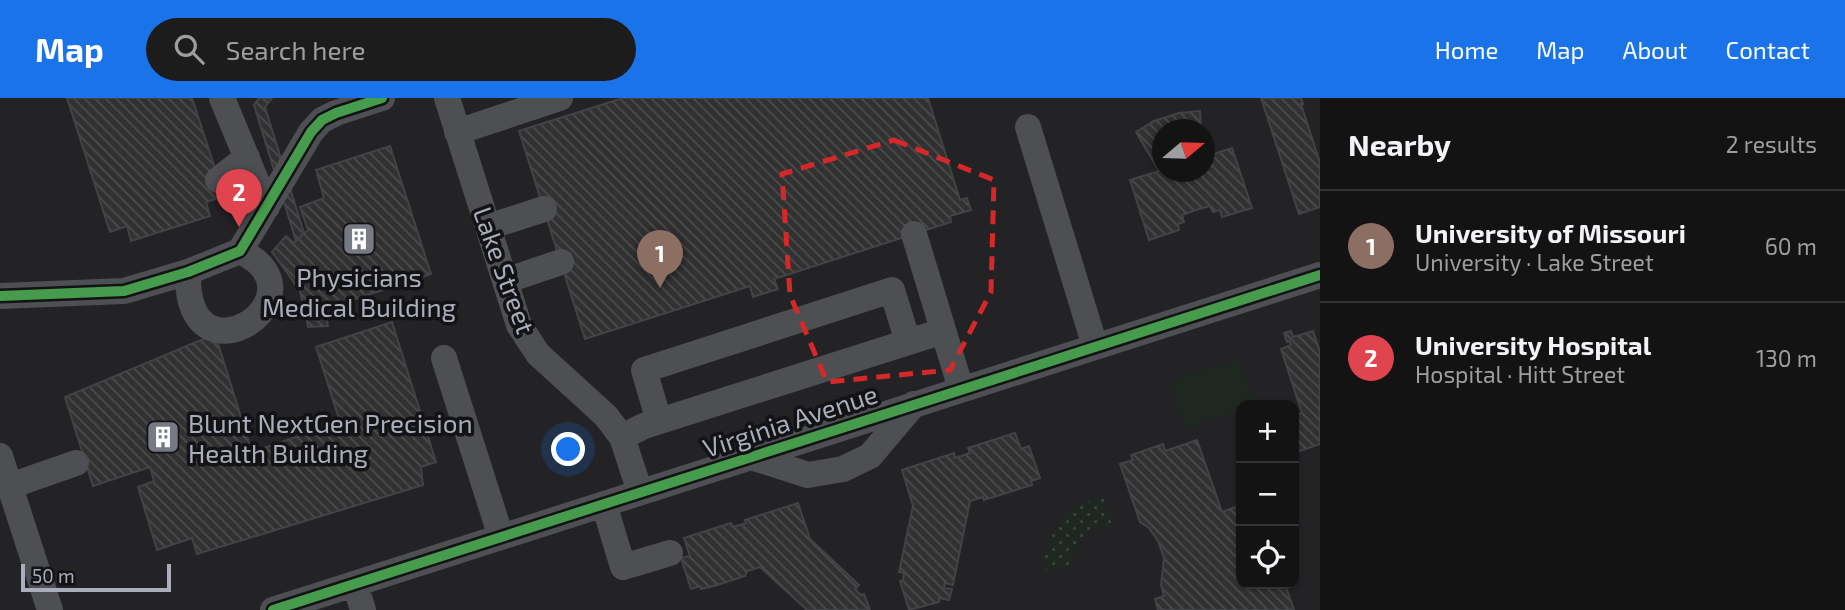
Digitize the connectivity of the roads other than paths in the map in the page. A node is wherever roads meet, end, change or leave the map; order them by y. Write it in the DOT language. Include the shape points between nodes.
graph roads {
  1 [pos="382,98"];
  2 [pos="447,98"];
  3 [pos="230,103"];
  4 [pos="565,104"];
  5 [pos="1028,127"];
  6 [pos="457,132"];
  7 [pos="247,157"];
  8 [pos="218,180"];
  9 [pos="267,207"];
  10 [pos="544,209"];
  11 [pos="488,227"];
  12 [pos="914,234"];
  13 [pos="240,251"];
  14 [pos="561,262"];
  15 [pos="188,272"];
  16 [pos="1320,275"];
  17 [pos="505,281"];
  18 [pos="0,296"];
  19 [pos="943,331"];
  20 [pos="908,342"];
  21 [pos="1095,346"];
  22 [pos="444,358"];
  23 [pos="961,389"];
  24 [pos="914,404"];
  25 [pos="659,421"];
  26 [pos="622,437"];
  27 [pos="0,456"];
  28 [pos="751,457"];
  29 [pos="76,463"];
  30 [pos="10,486"];
  31 [pos="639,492"];
  32 [pos="604,504"];
  33 [pos="501,537"];
  34 [pos="670,553"];
  35 [pos="355,584"];
  36 [pos="50,610"];
  37 [pos="273,610"];
  38 [pos="363,610"];
  1 -- 9 [label="street" via="322,120"];
  2 -- 6 [label="street, Lake Street"];
  3 -- 7 [label="street"];
  4 -- 6 [label="street"];
  5 -- 21 [label="street"];
  6 -- 11 [label="street, Lake Street"];
  7 -- 8 [label="street"];
  7 -- 9 [label="street"];
  9 -- 13 [label="street"];
  10 -- 11 [label="street"];
  11 -- 17 [label="street, Lake Street"];
  12 -- 19 [label="street"];
  13 -- 15 [label="street"];
  13 -- 15 [label="street" via="254,258 268,279 265,307 247,326 220,330 198,317 188,293"];
  14 -- 17 [label="street"];
  15 -- 18 [label="street" via="124,291"];
  16 -- 21 [label="street, Virginia Avenue"];
  17 -- 26 [label="street, Lake Street" via="519,325 538,354 606,416"];
  19 -- 20 [label="street"];
  19 -- 23 [label="street"];
  20 -- 25 [label="street"];
  20 -- 25 [label="street" via="892,290 643,370"];
  21 -- 23 [label="street, Virginia Avenue"];
  22 -- 33 [label="street"];
  23 -- 24 [label="street, Virginia Avenue"];
  24 -- 28 [label="street, Virginia Avenue"];
  24 -- 28 [label="street" via="870,456 843,469 808,475"];
  25 -- 26 [label="street"];
  26 -- 31 [label="street, Lake Street"];
  27 -- 30 [label="street"];
  28 -- 31 [label="street, Virginia Avenue"];
  29 -- 30 [label="street"];
  30 -- 36 [label="street"];
  31 -- 32 [label="street, Virginia Avenue"];
  32 -- 33 [label="street, Virginia Avenue"];
  32 -- 34 [label="street" via="623,567"];
  33 -- 35 [label="street, Virginia Avenue"];
  35 -- 37 [label="street, Virginia Avenue"];
  35 -- 38 [label="street"];
}
